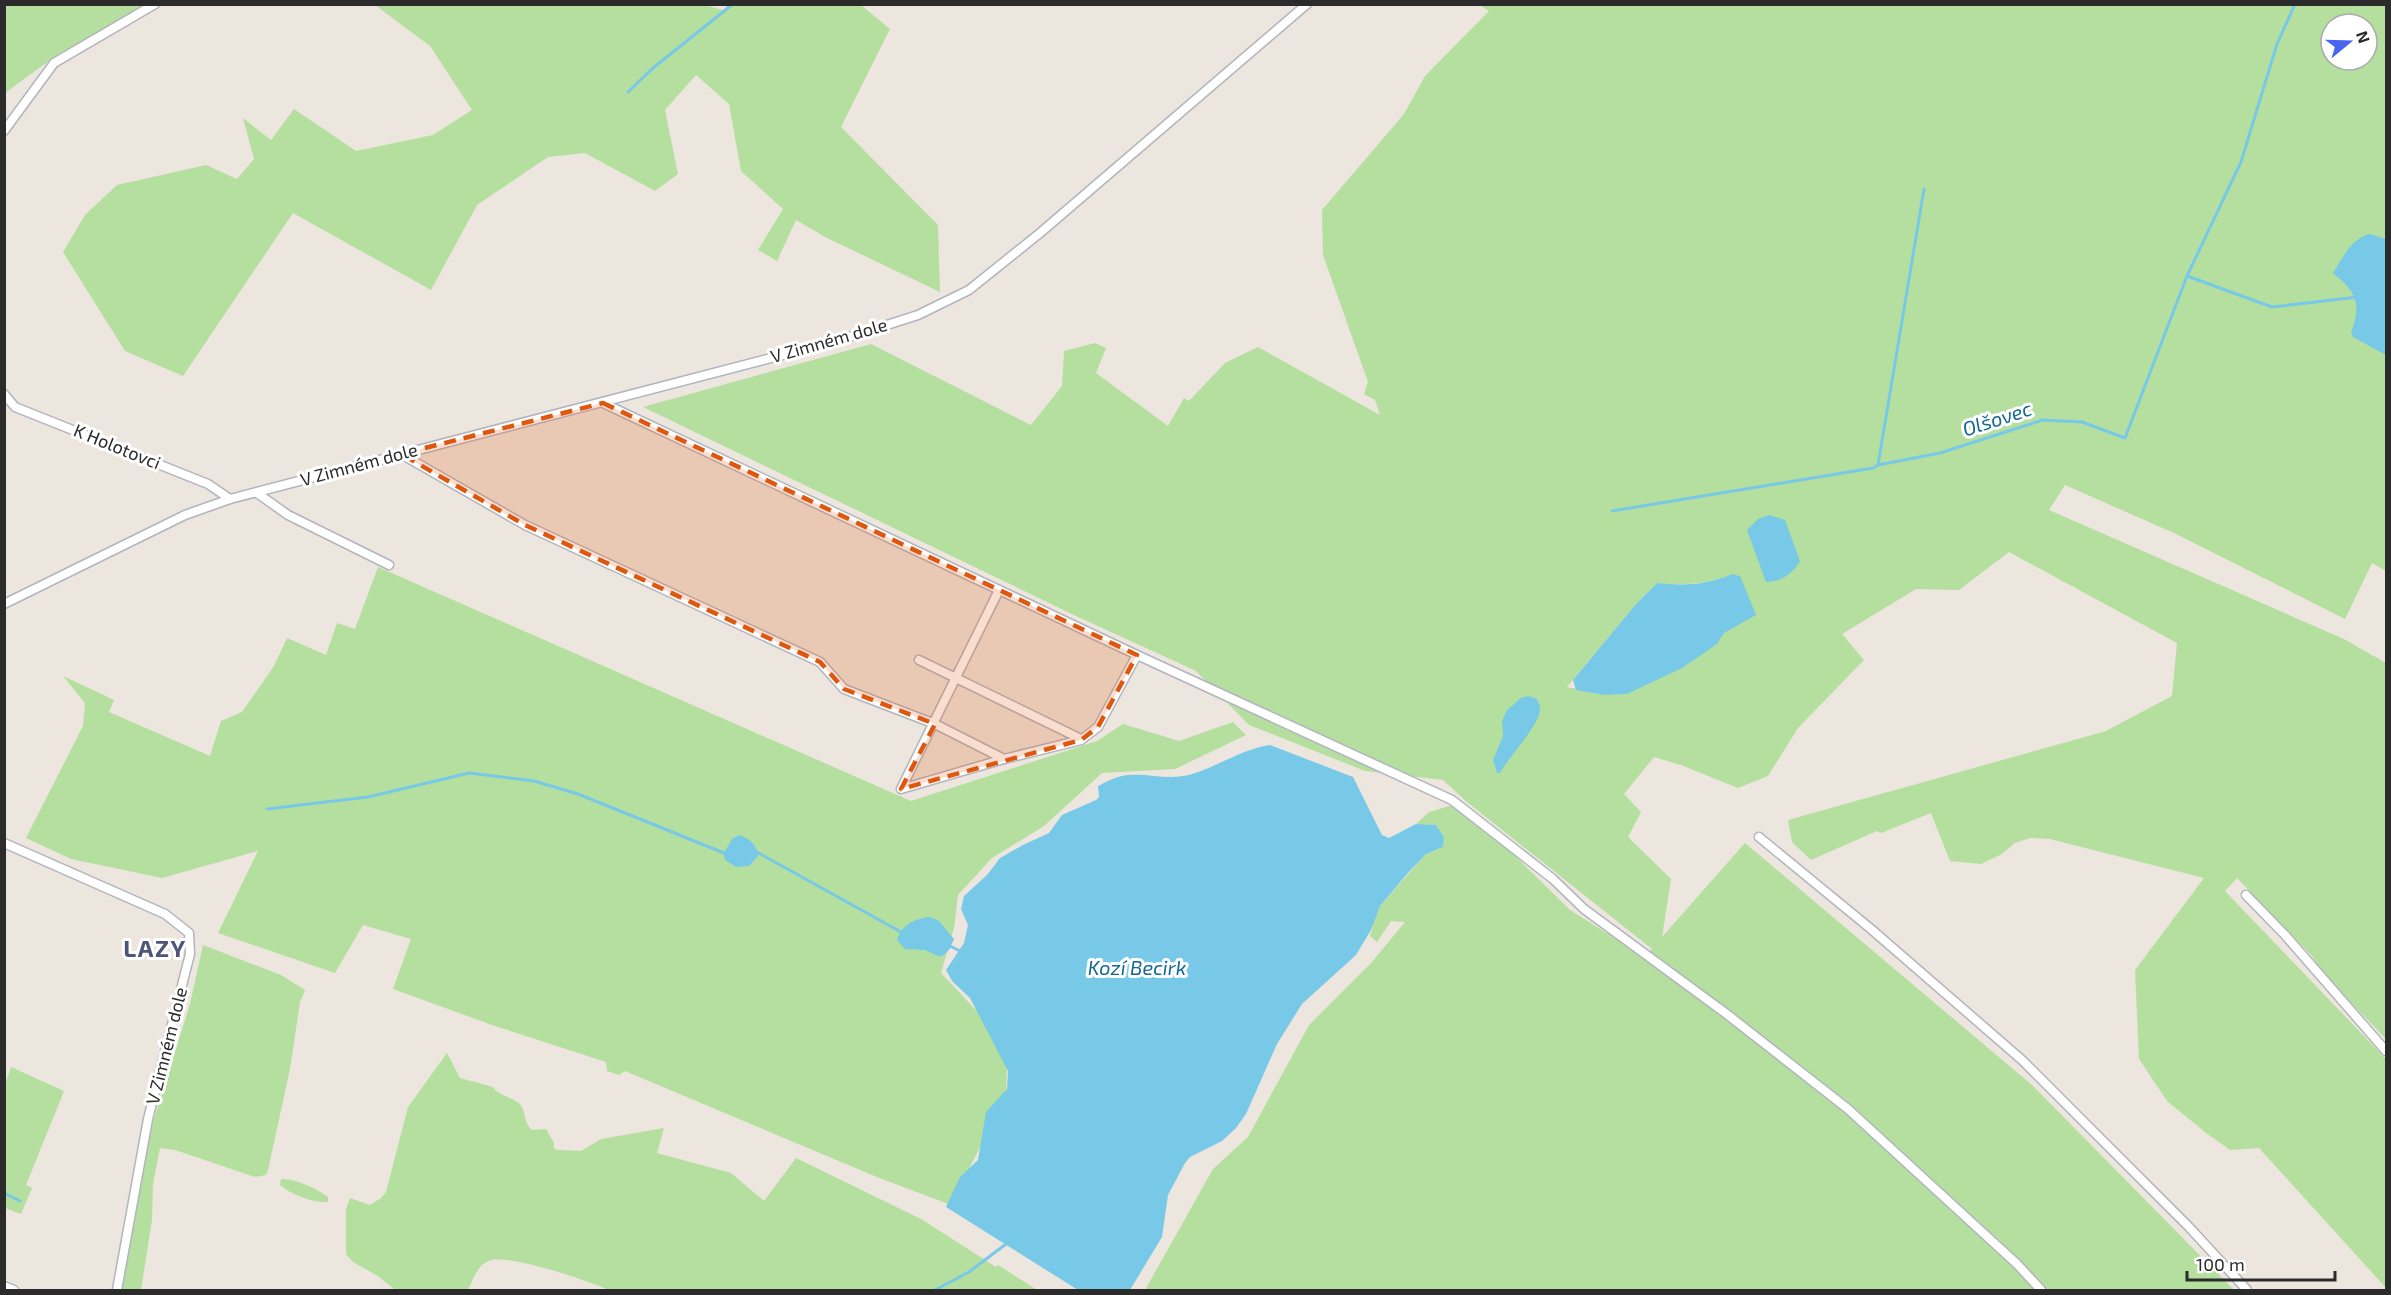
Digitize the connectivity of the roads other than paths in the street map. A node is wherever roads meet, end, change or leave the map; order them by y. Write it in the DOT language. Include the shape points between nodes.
graph roads {
  1 [pos="156,4"];
  2 [pos="1307,4"];
  3 [pos="4,131"];
  4 [pos="4,394"];
  5 [pos="603,403"];
  6 [pos="401,454"];
  7 [pos="257,493"];
  8 [pos="230,500"];
  9 [pos="389,565"];
  10 [pos="999,590"];
  11 [pos="4,604"];
  12 [pos="1137,655"];
  13 [pos="918,660"];
  14 [pos="956,679"];
  15 [pos="935,724"];
  16 [pos="1081,740"];
  17 [pos="1004,759"];
  18 [pos="1759,837"];
  19 [pos="4,843"];
  20 [pos="2246,895"];
  21 [pos="2386,1051"];
  22 [pos="4,1286"];
  23 [pos="14,1290"];
  24 [pos="117,1290"];
  25 [pos="2041,1290"];
  26 [pos="2247,1290"];
  1 -- 3 [label="street" via="54,63"];
  2 -- 5 [label="street, V Zimném dole" via="969,290 918,315 855,335"];
  4 -- 8 [label="street, K Holotovci" via="15,407 208,484"];
  5 -- 6 [label="street, V Zimném dole"];
  5 -- 10 [label="street"];
  6 -- 7 [label="street, V Zimném dole"];
  6 -- 15 [label="street" via="525,525 820,662 844,689"];
  7 -- 8 [label="street, V Zimném dole"];
  7 -- 9 [label="street" via="288,515"];
  8 -- 11 [label="street, V Zimném dole" via="185,515"];
  10 -- 12 [label="street"];
  10 -- 14 [label="street"];
  12 -- 16 [label="street" via="1098,727"];
  12 -- 25 [label="street" via="1452,800 1553,879 1584,909 1848,1109"];
  13 -- 14 [label="street"];
  14 -- 15 [label="street"];
  14 -- 16 [label="street"];
  15 -- 17 [label="street"];
  15 -- 17 [label="street" via="901,789"];
  16 -- 17 [label="street"];
  18 -- 26 [label="street" via="2022,1060"];
  19 -- 24 [label="street, V Zimném dole" via="165,914 189,933 190,954 148,1119"];
  20 -- 21 [label="street"];
  22 -- 23 [label="street"];
}
